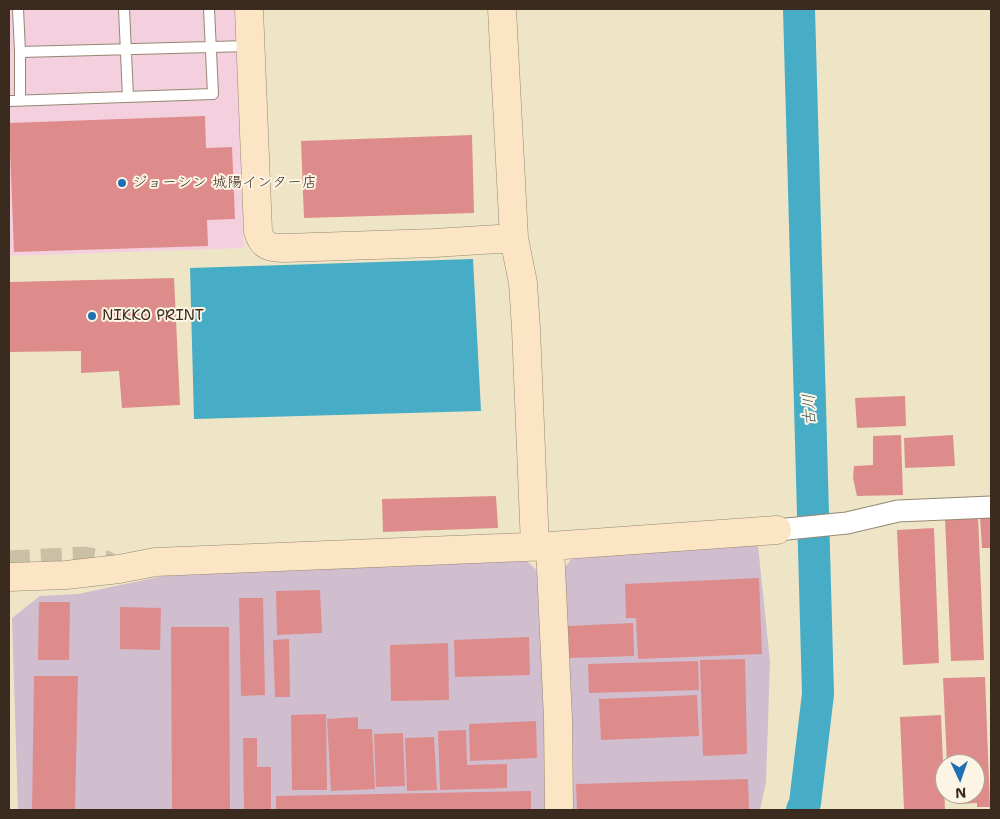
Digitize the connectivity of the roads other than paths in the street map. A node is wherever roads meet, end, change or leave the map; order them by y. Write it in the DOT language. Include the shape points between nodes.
graph roads {
  1 [pos="18,9"];
  2 [pos="124,9"];
  3 [pos="209,9"];
  4 [pos="249,9"];
  5 [pos="502,9"];
  6 [pos="250,46"];
  7 [pos="211,47"];
  8 [pos="126,49"];
  9 [pos="20,52"];
  10 [pos="128,97"];
  11 [pos="20,101"];
  12 [pos="9,102"];
  13 [pos="514,238"];
  14 [pos="991,506"];
  15 [pos="777,530"];
  16 [pos="543,546"];
  17 [pos="9,577"];
  18 [pos="559,810"];
  1 -- 9 [label="lane"];
  2 -- 8 [label="lane"];
  3 -- 7 [label="lane"];
  4 -- 6 [label="street"];
  5 -- 13 [label="street"];
  6 -- 7 [label="lane"];
  6 -- 13 [label="street" via="258,231 262,242 272,248 285,248"];
  7 -- 8 [label="lane"];
  7 -- 10 [label="lane" via="213,94"];
  8 -- 9 [label="lane"];
  8 -- 10 [label="lane"];
  9 -- 11 [label="lane"];
  10 -- 11 [label="lane"];
  11 -- 12 [label="lane"];
  13 -- 16 [label="street" via="523,283"];
  14 -- 15 [label="street" via="898,511 847,523"];
  15 -- 16 [label="street"];
  16 -- 17 [label="street" via="154,562 66,575"];
  16 -- 18 [label="street" via="558,719"];
}
